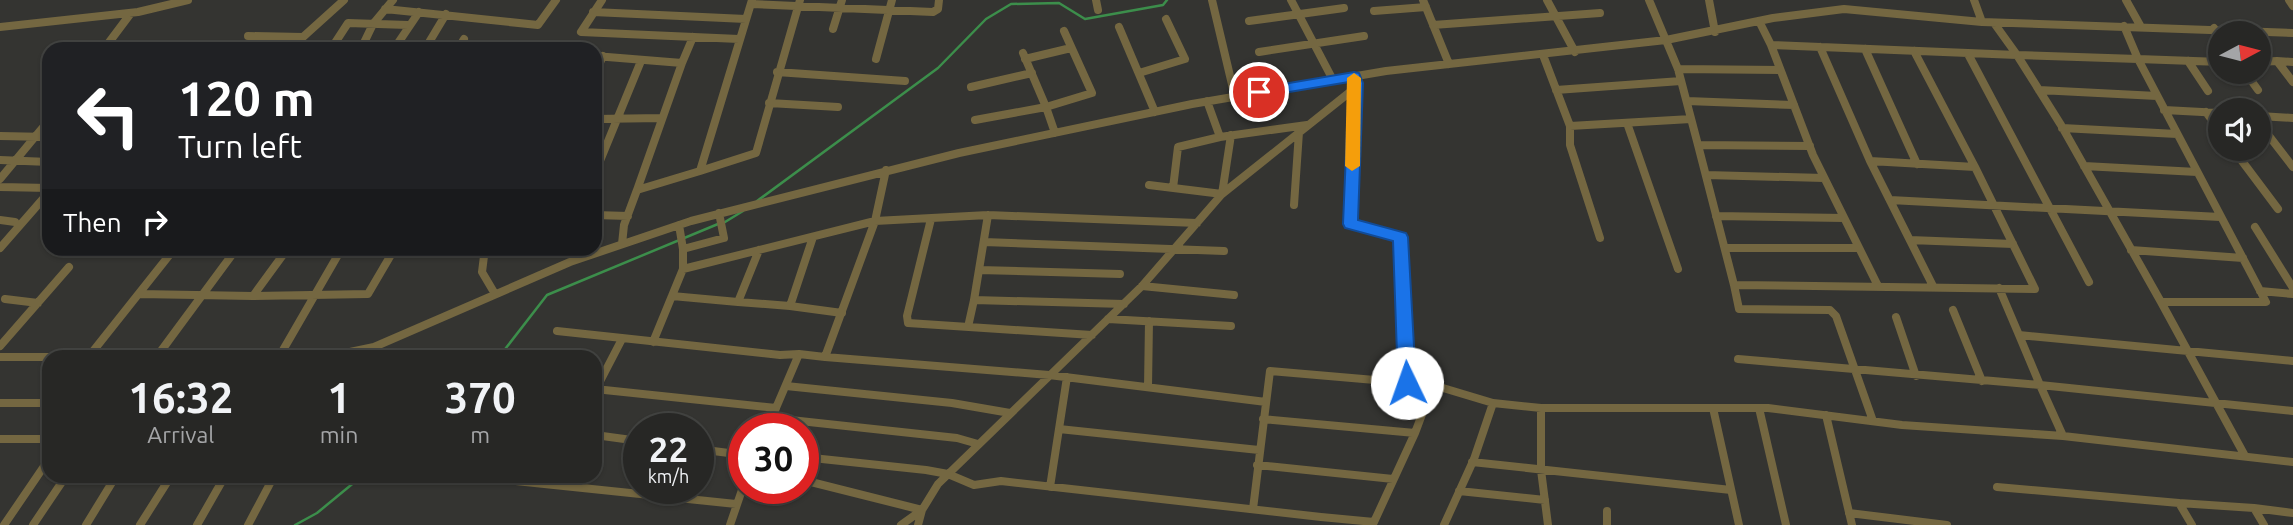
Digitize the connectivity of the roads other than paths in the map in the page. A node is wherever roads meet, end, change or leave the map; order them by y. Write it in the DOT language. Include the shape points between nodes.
graph roads {
  1 [pos="188,0"];
  2 [pos="344,0"];
  3 [pos="393,0"];
  4 [pos="556,0"];
  5 [pos="602,0"];
  6 [pos="842,0"];
  7 [pos="892,0"];
  8 [pos="939,0"];
  9 [pos="1096,0"];
  10 [pos="1212,0"];
  11 [pos="1291,0"];
  12 [pos="1547,0"];
  13 [pos="1649,0"];
  14 [pos="1709,0"];
  15 [pos="1974,0"];
  16 [pos="2126,0"];
  17 [pos="2289,0"];
  18 [pos="752,2"];
  19 [pos="799,3"];
  20 [pos="1425,4"];
  21 [pos="2293,6"];
  22 [pos="1344,8"];
  23 [pos="385,9"];
  24 [pos="839,9"];
  25 [pos="1098,10"];
  26 [pos="1374,11"];
  27 [pos="419,12"];
  28 [pos="593,12"];
  29 [pos="889,12"];
  30 [pos="131,13"];
  31 [pos="1600,13"];
  32 [pos="446,14"];
  33 [pos="1298,16"];
  34 [pos="1556,18"];
  35 [pos="746,19"];
  36 [pos="1166,19"];
  37 [pos="1249,21"];
  38 [pos="1759,21"];
  39 [pos="1982,22"];
  40 [pos="1994,23"];
  41 [pos="373,24"];
  42 [pos="1433,25"];
  43 [pos="408,26"];
  44 [pos="2124,26"];
  45 [pos="0,27"];
  46 [pos="1119,27"];
  47 [pos="2141,27"];
  48 [pos="2208,28"];
  49 [pos="833,29"];
  50 [pos="1064,31"];
  51 [pos="1715,32"];
  52 [pos="2272,32"];
  53 [pos="2293,33"];
  54 [pos="248,36"];
  55 [pos="1364,36"];
  56 [pos="303,37"];
  57 [pos="693,37"];
  58 [pos="464,39"];
  59 [pos="739,39"];
  60 [pos="1666,40"];
  61 [pos="109,42"];
  62 [pos="300,42"];
  63 [pos="336,42"];
  64 [pos="364,42"];
  65 [pos="398,42"];
  66 [pos="429,42"];
  67 [pos="462,42"];
  68 [pos="1314,44"];
  69 [pos="1771,45"];
  70 [pos="1820,47"];
  71 [pos="1071,48"];
  72 [pos="1865,49"];
  73 [pos="1914,51"];
  74 [pos="1258,52"];
  75 [pos="1575,52"];
  76 [pos="1968,54"];
  77 [pos="1543,55"];
  78 [pos="602,56"];
  79 [pos="2018,56"];
  80 [pos="876,59"];
  81 [pos="2138,59"];
  82 [pos="641,61"];
  83 [pos="2188,61"];
  84 [pos="2272,61"];
  85 [pos="2277,61"];
  86 [pos="2208,62"];
  87 [pos="2293,62"];
  88 [pos="682,63"];
  89 [pos="1449,64"];
  90 [pos="1678,69"];
  91 [pos="1780,70"];
  92 [pos="777,72"];
  93 [pos="1139,73"];
  94 [pos="1032,74"];
  95 [pos="1354,76"];
  96 [pos="1333,80"];
  97 [pos="905,81"];
  98 [pos="1681,81"];
  99 [pos="2293,82"];
  100 [pos="2254,84"];
  101 [pos="971,87"];
  102 [pos="1354,88"];
  103 [pos="1556,90"];
  104 [pos="2039,90"];
  105 [pos="2258,90"];
  106 [pos="2208,91"];
  107 [pos="2157,96"];
  108 [pos="1235,97"];
  109 [pos="1687,101"];
  110 [pos="1207,102"];
  111 [pos="769,103"];
  112 [pos="1794,104"];
  113 [pos="838,107"];
  114 [pos="1046,107"];
  115 [pos="2164,110"];
  116 [pos="1155,111"];
  117 [pos="2206,112"];
  118 [pos="2208,115"];
  119 [pos="2271,117"];
  120 [pos="616,118"];
  121 [pos="662,118"];
  122 [pos="2293,118"];
  123 [pos="602,119"];
  124 [pos="1691,119"];
  125 [pos="975,120"];
  126 [pos="1628,123"];
  127 [pos="1307,125"];
  128 [pos="1570,126"];
  129 [pos="42,128"];
  130 [pos="2062,128"];
  131 [pos="1299,132"];
  132 [pos="1055,133"];
  133 [pos="2177,134"];
  134 [pos="1231,135"];
  135 [pos="0,136"];
  136 [pos="35,137"];
  137 [pos="42,137"];
  138 [pos="1220,137"];
  139 [pos="2271,139"];
  140 [pos="1698,145"];
  141 [pos="1810,146"];
  142 [pos="602,155"];
  143 [pos="0,160"];
  144 [pos="16,160"];
  145 [pos="1870,161"];
  146 [pos="2242,161"];
  147 [pos="42,162"];
  148 [pos="1917,163"];
  149 [pos="2084,166"];
  150 [pos="1975,167"];
  151 [pos="2293,167"];
  152 [pos="886,170"];
  153 [pos="700,171"];
  154 [pos="2197,172"];
  155 [pos="1706,175"];
  156 [pos="1824,178"];
  157 [pos="0,179"];
  158 [pos="1149,185"];
  159 [pos="0,187"];
  160 [pos="1173,188"];
  161 [pos="42,190"];
  162 [pos="637,190"];
  163 [pos="1222,194"];
  164 [pos="42,198"];
  165 [pos="1890,200"];
  166 [pos="1993,204"];
  167 [pos="1294,205"];
  168 [pos="2052,207"];
  169 [pos="2109,209"];
  170 [pos="2278,209"];
  171 [pos="602,215"];
  172 [pos="988,215"];
  173 [pos="628,216"];
  174 [pos="1716,216"];
  175 [pos="2220,216"];
  176 [pos="1844,218"];
  177 [pos="931,219"];
  178 [pos="0,220"];
  179 [pos="720,220"];
  180 [pos="875,221"];
  181 [pos="15,222"];
  182 [pos="1197,223"];
  183 [pos="679,225"];
  184 [pos="2255,227"];
  185 [pos="813,237"];
  186 [pos="1600,238"];
  187 [pos="1910,240"];
  188 [pos="984,242"];
  189 [pos="622,244"];
  190 [pos="2013,244"];
  191 [pos="683,247"];
  192 [pos="0,248"];
  193 [pos="1725,248"];
  194 [pos="1859,248"];
  195 [pos="759,250"];
  196 [pos="1173,250"];
  197 [pos="2131,250"];
  198 [pos="602,251"];
  199 [pos="1224,251"];
  200 [pos="169,256"];
  201 [pos="231,256"];
  202 [pos="282,256"];
  203 [pos="337,256"];
  204 [pos="390,256"];
  205 [pos="484,256"];
  206 [pos="587,256"];
  207 [pos="2243,258"];
  208 [pos="69,267"];
  209 [pos="682,269"];
  210 [pos="1678,269"];
  211 [pos="979,270"];
  212 [pos="1119,274"];
  213 [pos="2089,282"];
  214 [pos="1734,285"];
  215 [pos="1142,286"];
  216 [pos="1878,286"];
  217 [pos="1933,286"];
  218 [pos="1999,288"];
  219 [pos="2293,288"];
  220 [pos="2260,291"];
  221 [pos="495,293"];
  222 [pos="139,294"];
  223 [pos="2293,294"];
  224 [pos="1234,295"];
  225 [pos="253,296"];
  226 [pos="313,296"];
  227 [pos="672,296"];
  228 [pos="201,297"];
  229 [pos="5,299"];
  230 [pos="974,300"];
  231 [pos="738,302"];
  232 [pos="2161,302"];
  233 [pos="38,303"];
  234 [pos="1124,304"];
  235 [pos="790,306"];
  236 [pos="1953,310"];
  237 [pos="842,313"];
  238 [pos="1896,317"];
  239 [pos="1108,319"];
  240 [pos="1149,321"];
  241 [pos="1231,326"];
  242 [pos="968,327"];
  243 [pos="557,331"];
  244 [pos="1092,335"];
  245 [pos="2020,335"];
  246 [pos="622,339"];
  247 [pos="653,342"];
  248 [pos="0,346"];
  249 [pos="94,350"];
  250 [pos="162,350"];
  251 [pos="283,350"];
  252 [pos="360,350"];
  253 [pos="2188,351"];
  254 [pos="799,354"];
  255 [pos="42,356"];
  256 [pos="0,357"];
  257 [pos="825,357"];
  258 [pos="1738,359"];
  259 [pos="2293,361"];
  260 [pos="1856,369"];
  261 [pos="1049,374"];
  262 [pos="1916,376"];
  263 [pos="602,377"];
  264 [pos="1067,377"];
  265 [pos="1982,381"];
  266 [pos="1407,383"];
  267 [pos="1433,385"];
  268 [pos="2040,385"];
  269 [pos="786,386"];
  270 [pos="1148,387"];
  271 [pos="602,391"];
  272 [pos="2215,401"];
  273 [pos="1266,402"];
  274 [pos="0,403"];
  275 [pos="42,403"];
  276 [pos="1493,403"];
  277 [pos="1541,408"];
  278 [pos="1713,408"];
  279 [pos="1759,408"];
  280 [pos="2293,411"];
  281 [pos="774,413"];
  282 [pos="1010,413"];
  283 [pos="1826,415"];
  284 [pos="819,419"];
  285 [pos="1263,419"];
  286 [pos="1873,421"];
  287 [pos="1059,429"];
  288 [pos="1415,433"];
  289 [pos="602,436"];
  290 [pos="2063,436"];
  291 [pos="0,439"];
  292 [pos="42,439"];
  293 [pos="623,439"];
  294 [pos="978,444"];
  295 [pos="1259,450"];
  296 [pos="2245,456"];
  297 [pos="819,459"];
  298 [pos="1472,462"];
  299 [pos="2293,462"];
  300 [pos="1257,465"];
  301 [pos="42,470"];
  302 [pos="1541,470"];
  303 [pos="948,474"];
  304 [pos="1393,479"];
  305 [pos="61,483"];
  306 [pos="112,483"];
  307 [pos="167,483"];
  308 [pos="221,483"];
  309 [pos="270,483"];
  310 [pos="525,483"];
  311 [pos="819,484"];
  312 [pos="1050,486"];
  313 [pos="1997,487"];
  314 [pos="1731,490"];
  315 [pos="1460,491"];
  316 [pos="1545,500"];
  317 [pos="728,503"];
  318 [pos="2179,503"];
  319 [pos="736,504"];
  320 [pos="2254,508"];
  321 [pos="1253,509"];
  322 [pos="922,510"];
  323 [pos="1607,511"];
  324 [pos="1849,513"];
  325 [pos="2293,513"];
  326 [pos="4,525"];
  327 [pos="33,525"];
  328 [pos="86,525"];
  329 [pos="140,525"];
  330 [pos="197,525"];
  331 [pos="248,525"];
  332 [pos="730,525"];
  333 [pos="901,525"];
  334 [pos="918,525"];
  335 [pos="1444,525"];
  336 [pos="1548,525"];
  337 [pos="1607,525"];
  338 [pos="1738,525"];
  339 [pos="1786,525"];
  340 [pos="1852,525"];
  341 [pos="1947,525"];
  342 [pos="2192,525"];
  343 [pos="2264,525"];
  1 -- 30 [label="street"];
  2 -- 56 [label="street"];
  3 -- 23 [label="street"];
  4 -- 32 [label="street" via="538,24"];
  5 -- 28 [label="street"];
  6 -- 24 [label="street"];
  7 -- 29 [label="street"];
  8 -- 29 [label="street" via="935,11"];
  9 -- 25 [label="street"];
  10 -- 108 [label="street"];
  11 -- 33 [label="street"];
  12 -- 34 [label="street"];
  13 -- 60 [label="street"];
  14 -- 51 [label="street"];
  15 -- 39 [label="street"];
  16 -- 47 [label="street"];
  17 -- 21 [label="street"];
  18 -- 19 [label="street"];
  18 -- 35 [label="street"];
  19 -- 24 [label="street"];
  19 -- 92 [label="street"];
  20 -- 26 [label="street"];
  20 -- 42 [label="street"];
  22 -- 33 [label="street"];
  23 -- 27 [label="street"];
  23 -- 41 [label="street"];
  24 -- 29 [label="street"];
  24 -- 49 [label="street"];
  27 -- 32 [label="street"];
  27 -- 43 [label="street"];
  28 -- 35 [label="street"];
  28 -- 57 [label="street" via="581,33"];
  29 -- 80 [label="street"];
  30 -- 45 [label="street"];
  30 -- 61 [label="street"];
  31 -- 34 [label="street"];
  32 -- 66 [label="street"];
  33 -- 37 [label="street"];
  33 -- 68 [label="street"];
  34 -- 42 [label="street"];
  34 -- 75 [label="street"];
  35 -- 59 [label="street"];
  36 -- 93 [label="street" via="1185,59"];
  38 -- 39 [label="street" via="1844,9"];
  38 -- 51 [label="street"];
  38 -- 69 [label="street"];
  39 -- 40 [label="street"];
  40 -- 44 [label="street"];
  40 -- 79 [label="street"];
  41 -- 43 [label="street"];
  41 -- 63 [label="street" via="348,23"];
  41 -- 64 [label="street"];
  42 -- 89 [label="street"];
  43 -- 65 [label="street"];
  44 -- 47 [label="street"];
  44 -- 81 [label="street"];
  46 -- 93 [label="street"];
  47 -- 48 [label="street"];
  50 -- 71 [label="street"];
  51 -- 60 [label="street"];
  52 -- 53 [label="street"];
  54 -- 56 [label="street"];
  55 -- 68 [label="street"];
  56 -- 62 [label="street"];
  57 -- 59 [label="street"];
  57 -- 88 [label="street"];
  58 -- 67 [label="street"];
  59 -- 153 [label="street"];
  60 -- 75 [label="street"];
  60 -- 90 [label="street"];
  68 -- 74 [label="street"];
  68 -- 96 [label="street"];
  69 -- 70 [label="street"];
  69 -- 91 [label="street"];
  70 -- 72 [label="street"];
  70 -- 145 [label="street"];
  71 -- 94 [label="street" via="1024,56"];
  71 -- 114 [label="street" via="1092,93"];
  72 -- 73 [label="street"];
  72 -- 148 [label="street"];
  73 -- 76 [label="street"];
  73 -- 150 [label="street"];
  75 -- 77 [label="street"];
  76 -- 79 [label="street"];
  76 -- 168 [label="street"];
  77 -- 89 [label="street"];
  77 -- 103 [label="street"];
  78 -- 82 [label="street"];
  79 -- 81 [label="street"];
  79 -- 104 [label="street"];
  81 -- 83 [label="street"];
  81 -- 107 [label="street"];
  82 -- 88 [label="street"];
  82 -- 120 [label="street"];
  83 -- 86 [label="street"];
  83 -- 106 [label="street"];
  84 -- 85 [label="street"];
  85 -- 87 [label="street"];
  85 -- 99 [label="street"];
  88 -- 121 [label="street"];
  89 -- 95 [label="street"];
  90 -- 91 [label="street"];
  90 -- 98 [label="street"];
  91 -- 112 [label="street"];
  92 -- 97 [label="street"];
  92 -- 111 [label="street"];
  93 -- 116 [label="street"];
  94 -- 101 [label="street"];
  94 -- 114 [label="street"];
  95 -- 96 [label="street"];
  95 -- 102 [label="street"];
  96 -- 108 [label="street"];
  98 -- 103 [label="street"];
  98 -- 109 [label="street"];
  100 -- 105 [label="street"];
  102 -- 127 [label="street"];
  102 -- 266 [label="street" via="1350,224 1400,237"];
  103 -- 128 [label="street"];
  104 -- 107 [label="street"];
  104 -- 130 [label="street"];
  107 -- 115 [label="street"];
  108 -- 110 [label="street"];
  109 -- 112 [label="street"];
  109 -- 124 [label="street"];
  110 -- 116 [label="street"];
  110 -- 138 [label="street"];
  111 -- 113 [label="street"];
  111 -- 153 [label="street" via="757,153"];
  112 -- 141 [label="street"];
  114 -- 125 [label="street"];
  114 -- 132 [label="street"];
  115 -- 117 [label="street"];
  115 -- 133 [label="street"];
  116 -- 132 [label="street"];
  117 -- 118 [label="street"];
  119 -- 122 [label="street"];
  120 -- 121 [label="street"];
  120 -- 123 [label="street"];
  120 -- 142 [label="street"];
  121 -- 162 [label="street"];
  124 -- 126 [label="street"];
  124 -- 140 [label="street"];
  126 -- 128 [label="street"];
  126 -- 210 [label="street"];
  127 -- 131 [label="street"];
  127 -- 134 [label="street"];
  128 -- 186 [label="street" via="1570,145"];
  129 -- 136 [label="street"];
  130 -- 133 [label="street"];
  130 -- 149 [label="street"];
  131 -- 163 [label="street"];
  131 -- 167 [label="street"];
  132 -- 152 [label="street"];
  133 -- 154 [label="street"];
  134 -- 138 [label="street"];
  134 -- 163 [label="street"];
  135 -- 136 [label="street"];
  136 -- 137 [label="street"];
  136 -- 144 [label="street"];
  138 -- 160 [label="street" via="1178,147"];
  139 -- 151 [label="street"];
  140 -- 141 [label="street"];
  140 -- 155 [label="street"];
  141 -- 156 [label="street"];
  143 -- 144 [label="street"];
  144 -- 147 [label="street"];
  144 -- 157 [label="street"];
  145 -- 148 [label="street"];
  145 -- 165 [label="street"];
  146 -- 170 [label="street"];
  148 -- 150 [label="street"];
  149 -- 154 [label="street"];
  149 -- 169 [label="street"];
  150 -- 166 [label="street"];
  152 -- 179 [label="street" via="741,208"];
  152 -- 180 [label="street"];
  153 -- 162 [label="street"];
  154 -- 175 [label="street"];
  155 -- 156 [label="street"];
  155 -- 174 [label="street"];
  156 -- 176 [label="street"];
  158 -- 160 [label="street"];
  159 -- 161 [label="street"];
  160 -- 163 [label="street"];
  162 -- 173 [label="street"];
  163 -- 182 [label="street"];
  164 -- 192 [label="street"];
  165 -- 166 [label="street"];
  165 -- 187 [label="street"];
  166 -- 168 [label="street"];
  166 -- 190 [label="street"];
  168 -- 169 [label="street"];
  168 -- 213 [label="street"];
  169 -- 175 [label="street"];
  169 -- 197 [label="street"];
  171 -- 173 [label="street"];
  172 -- 177 [label="street"];
  172 -- 182 [label="street"];
  172 -- 188 [label="street"];
  173 -- 189 [label="street"];
  174 -- 176 [label="street"];
  174 -- 193 [label="street"];
  175 -- 207 [label="street"];
  176 -- 194 [label="street"];
  177 -- 180 [label="street"];
  177 -- 242 [label="street" via="908,323"];
  178 -- 181 [label="street"];
  179 -- 183 [label="street"];
  179 -- 191 [label="street" via="724,239"];
  180 -- 185 [label="street"];
  180 -- 237 [label="street"];
  182 -- 196 [label="street"];
  183 -- 189 [label="street"];
  183 -- 191 [label="street"];
  184 -- 219 [label="street"];
  185 -- 195 [label="street"];
  185 -- 235 [label="street"];
  187 -- 190 [label="street"];
  187 -- 217 [label="street"];
  188 -- 196 [label="street"];
  188 -- 211 [label="street"];
  189 -- 198 [label="street"];
  190 -- 218 [label="street" via="2035,289"];
  191 -- 209 [label="street"];
  193 -- 194 [label="street"];
  193 -- 214 [label="street"];
  194 -- 216 [label="street"];
  195 -- 209 [label="street"];
  195 -- 231 [label="street"];
  196 -- 199 [label="street"];
  196 -- 215 [label="street"];
  197 -- 207 [label="street"];
  197 -- 232 [label="street"];
  200 -- 222 [label="street"];
  201 -- 228 [label="street"];
  202 -- 225 [label="street"];
  203 -- 226 [label="street"];
  204 -- 226 [label="street" via="368,294"];
  205 -- 221 [label="street" via="482,272"];
  206 -- 221 [label="street"];
  207 -- 220 [label="street"];
  208 -- 233 [label="street"];
  209 -- 227 [label="street"];
  211 -- 212 [label="street"];
  211 -- 230 [label="street"];
  214 -- 216 [label="street"];
  214 -- 260 [label="street" via="1739,309 1830,310"];
  215 -- 224 [label="street"];
  215 -- 234 [label="street"];
  216 -- 217 [label="street"];
  217 -- 218 [label="street"];
  218 -- 245 [label="street"];
  220 -- 223 [label="street"];
  220 -- 232 [label="street" via="2266,302"];
  221 -- 252 [label="street"];
  222 -- 228 [label="street"];
  222 -- 249 [label="street"];
  225 -- 226 [label="street"];
  225 -- 228 [label="street"];
  226 -- 251 [label="street"];
  227 -- 231 [label="street"];
  227 -- 247 [label="street"];
  228 -- 250 [label="street"];
  229 -- 233 [label="street"];
  230 -- 234 [label="street"];
  230 -- 242 [label="street"];
  231 -- 235 [label="street"];
  232 -- 253 [label="street"];
  233 -- 248 [label="street"];
  234 -- 239 [label="street"];
  235 -- 237 [label="street"];
  236 -- 265 [label="street"];
  237 -- 257 [label="street"];
  238 -- 262 [label="street"];
  239 -- 240 [label="street"];
  239 -- 244 [label="street"];
  240 -- 241 [label="street"];
  240 -- 270 [label="street"];
  242 -- 244 [label="street"];
  243 -- 246 [label="street"];
  244 -- 261 [label="street"];
  245 -- 253 [label="street"];
  245 -- 268 [label="street"];
  246 -- 247 [label="street"];
  246 -- 263 [label="street"];
  247 -- 254 [label="street"];
  253 -- 259 [label="street"];
  253 -- 272 [label="street"];
  254 -- 257 [label="street"];
  254 -- 269 [label="street"];
  255 -- 256 [label="street"];
  257 -- 261 [label="street"];
  258 -- 260 [label="street"];
  260 -- 262 [label="street"];
  260 -- 286 [label="street"];
  261 -- 264 [label="street"];
  261 -- 282 [label="street"];
  262 -- 265 [label="street"];
  264 -- 270 [label="street"];
  264 -- 287 [label="street"];
  265 -- 268 [label="street"];
  266 -- 267 [label="street"];
  266 -- 273 [label="street" via="1270,372"];
  267 -- 276 [label="street"];
  267 -- 288 [label="street"];
  268 -- 272 [label="street"];
  268 -- 290 [label="street"];
  269 -- 281 [label="street"];
  269 -- 282 [label="street" via="952,402"];
  270 -- 273 [label="street"];
  271 -- 281 [label="street"];
  272 -- 280 [label="street"];
  272 -- 296 [label="street"];
  273 -- 285 [label="street"];
  274 -- 275 [label="street"];
  276 -- 277 [label="street"];
  276 -- 298 [label="street"];
  277 -- 278 [label="street"];
  277 -- 302 [label="street"];
  278 -- 279 [label="street"];
  278 -- 314 [label="street"];
  279 -- 283 [label="street"];
  279 -- 339 [label="street"];
  282 -- 294 [label="street"];
  283 -- 286 [label="street"];
  283 -- 324 [label="street"];
  284 -- 294 [label="street"];
  285 -- 288 [label="street"];
  285 -- 295 [label="street"];
  286 -- 290 [label="street"];
  287 -- 295 [label="street"];
  287 -- 312 [label="street"];
  288 -- 304 [label="street"];
  289 -- 293 [label="street"];
  290 -- 296 [label="street"];
  291 -- 292 [label="street"];
  294 -- 303 [label="street"];
  295 -- 300 [label="street"];
  296 -- 299 [label="street"];
  297 -- 303 [label="street"];
  298 -- 302 [label="street"];
  298 -- 315 [label="street"];
  300 -- 304 [label="street"];
  300 -- 321 [label="street"];
  301 -- 326 [label="street"];
  302 -- 314 [label="street"];
  302 -- 316 [label="street"];
  303 -- 312 [label="street" via="974,485 1001,481"];
  303 -- 322 [label="street"];
  304 -- 321 [label="street" via="1374,522"];
  305 -- 327 [label="street"];
  306 -- 328 [label="street"];
  307 -- 329 [label="street"];
  308 -- 330 [label="street"];
  309 -- 331 [label="street"];
  310 -- 317 [label="street"];
  311 -- 322 [label="street"];
  312 -- 321 [label="street"];
  313 -- 318 [label="street"];
  314 -- 338 [label="street"];
  315 -- 316 [label="street"];
  315 -- 335 [label="street"];
  316 -- 336 [label="street"];
  318 -- 320 [label="street"];
  318 -- 342 [label="street"];
  319 -- 332 [label="street"];
  320 -- 325 [label="street"];
  320 -- 343 [label="street"];
  322 -- 333 [label="street"];
  322 -- 334 [label="street"];
  323 -- 337 [label="street"];
  324 -- 340 [label="street"];
  324 -- 341 [label="street"];
}
